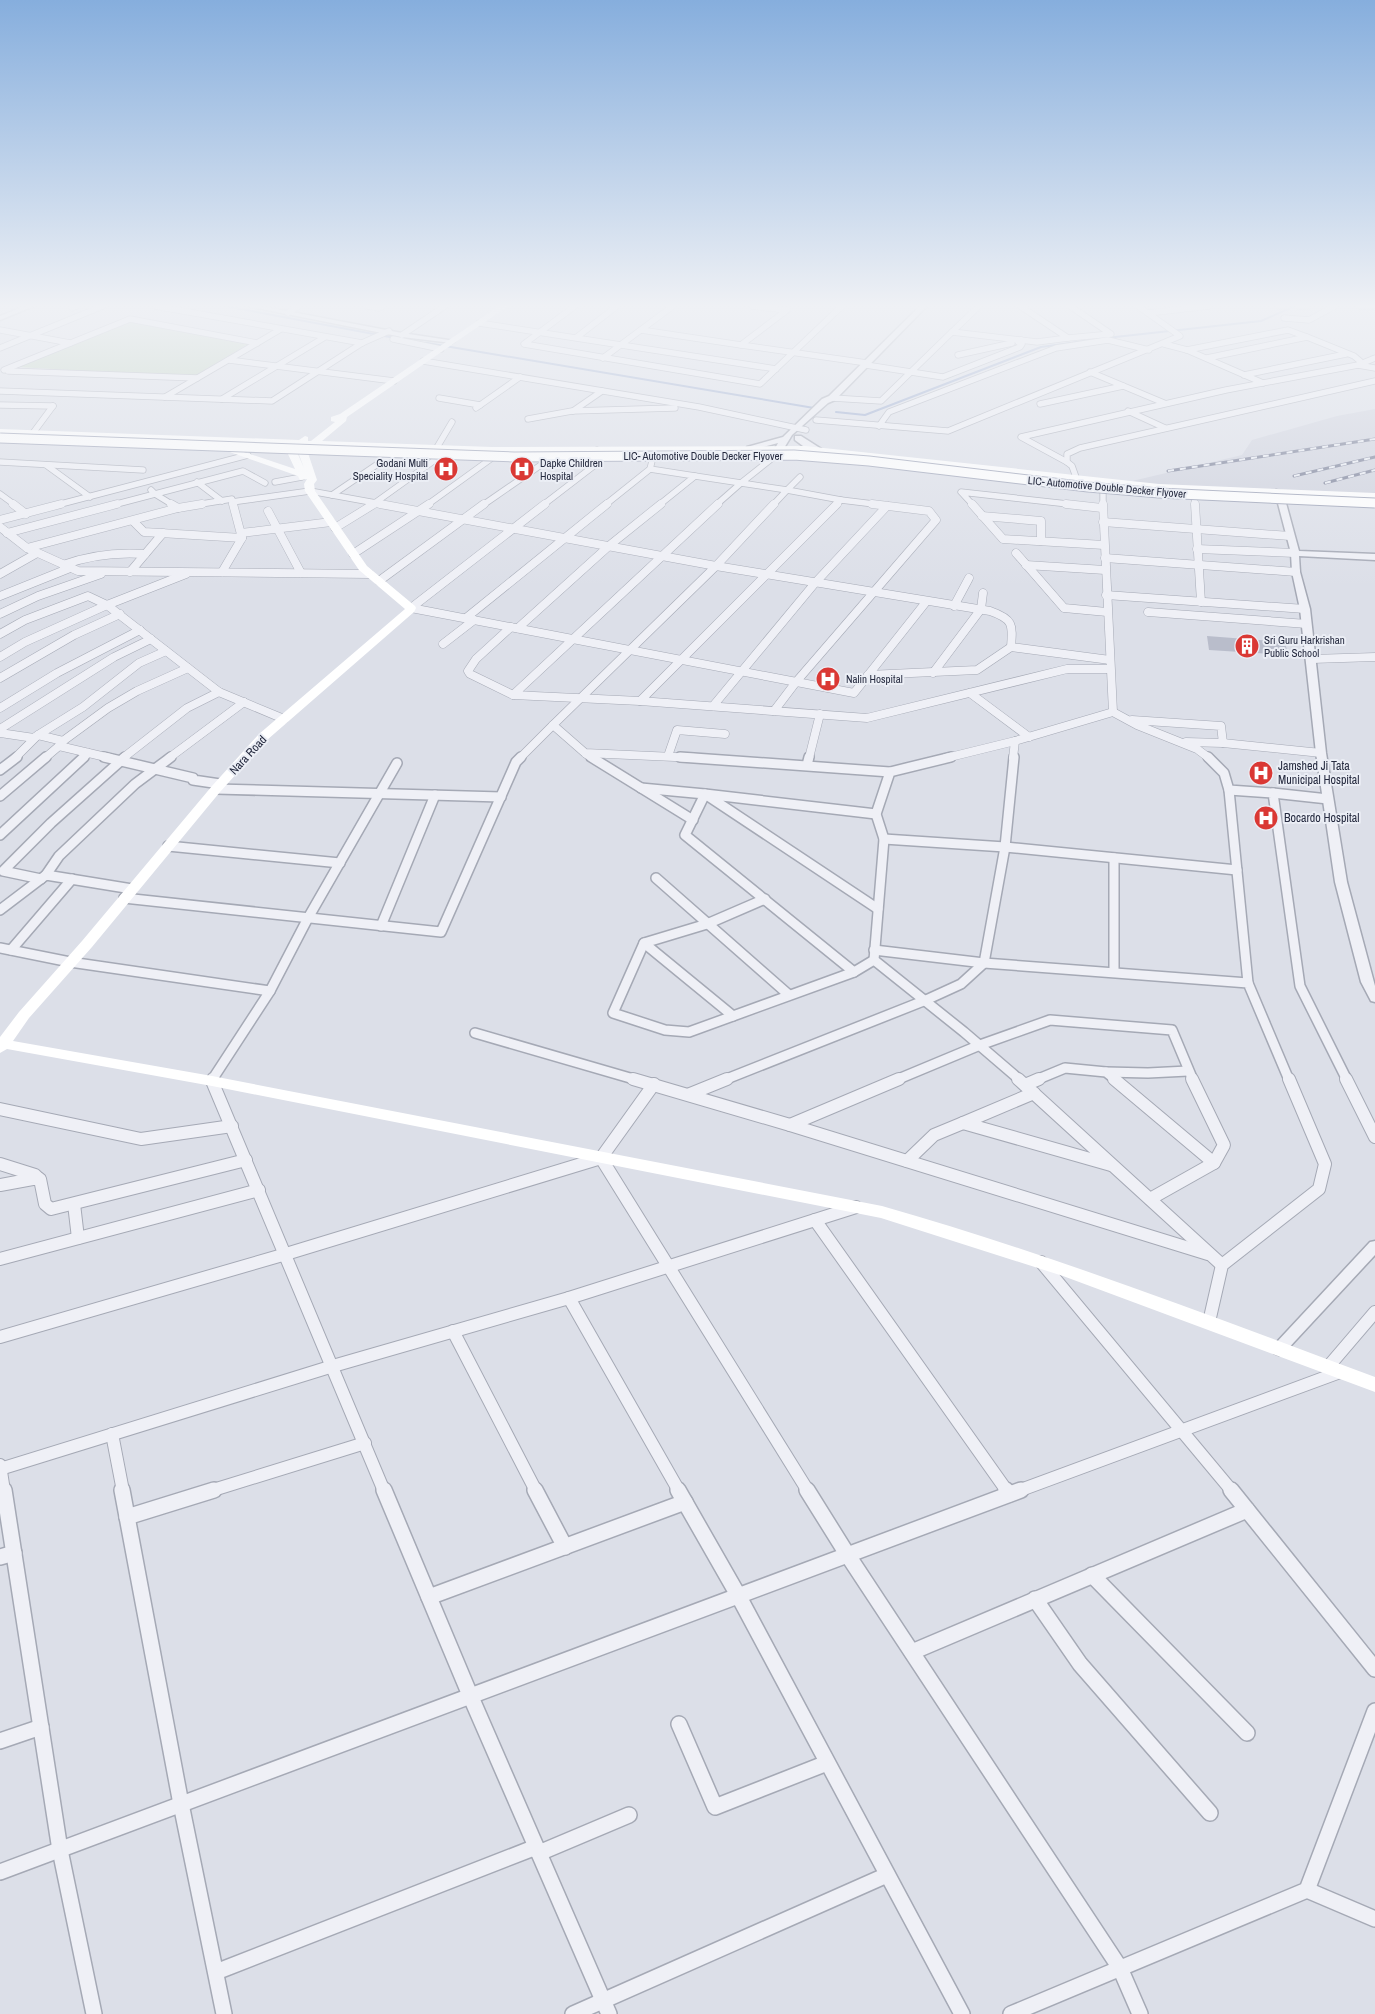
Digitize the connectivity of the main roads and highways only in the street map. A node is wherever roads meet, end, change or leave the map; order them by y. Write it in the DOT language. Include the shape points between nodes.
graph roads {
  1 [pos="366,400"];
  2 [pos="343,416"];
  3 [pos="0,433"];
  4 [pos="314,433"];
  5 [pos="324,434"];
  6 [pos="0,439"];
  7 [pos="275,443"];
  8 [pos="311,444"];
  9 [pos="331,445"];
  10 [pos="301,448"];
  11 [pos="226,449"];
  12 [pos="292,452"];
  13 [pos="776,452"];
  14 [pos="438,453"];
  15 [pos="789,453"];
  16 [pos="596,454"];
  17 [pos="305,481"];
  18 [pos="1280,496"];
  19 [pos="1375,497"];
  20 [pos="1375,504"];
  21 [pos="2,1046"];
  22 [pos="1375,1385"];
  1 -- 2 [label="main road"];
  2 -- 4 [label="main road"];
  2 -- 5 [label="main road"];
  3 -- 7 [label="main road"];
  3 -- 19 [label="main road, LIC- Automotive Double Decker Flyover, bridge" via="443,451 810,452 1142,487"];
  4 -- 7 [label="main road"];
  4 -- 10 [label="main road"];
  5 -- 8 [label="main road"];
  5 -- 9 [label="main road"];
  6 -- 11 [label="main road"];
  6 -- 20 [label="main road, LIC- Automotive Double Decker Flyover, bridge" via="440,456 813,456 1088,488"];
  7 -- 10 [label="main road"];
  8 -- 9 [label="main road"];
  8 -- 10 [label="main road"];
  9 -- 14 [label="main road"];
  10 -- 12 [label="main road"];
  10 -- 14 [label="main road" via="391,455"];
  10 -- 17 [label="main road" via="312,480"];
  11 -- 12 [label="main road"];
  11 -- 17 [label="main road" via="248,455"];
  12 -- 17 [label="main road"];
  13 -- 15 [label="main road"];
  13 -- 16 [label="main road" via="653,457"];
  13 -- 16 [label="main road" via="750,449"];
  14 -- 16 [label="main road"];
  14 -- 16 [label="main road" via="492,458"];
  15 -- 18 [label="main road" via="1103,490 1194,496"];
  15 -- 18 [label="main road" via="819,450 1077,480"];
  17 -- 21 [label="main road, Nara Road" via="353,554 374,578 411,608 409,612 263,737 24,1015"];
  18 -- 19 [label="main road"];
  18 -- 20 [label="main road"];
  21 -- 22 [label="main road" via="212,1081 882,1212 969,1236"];
}
